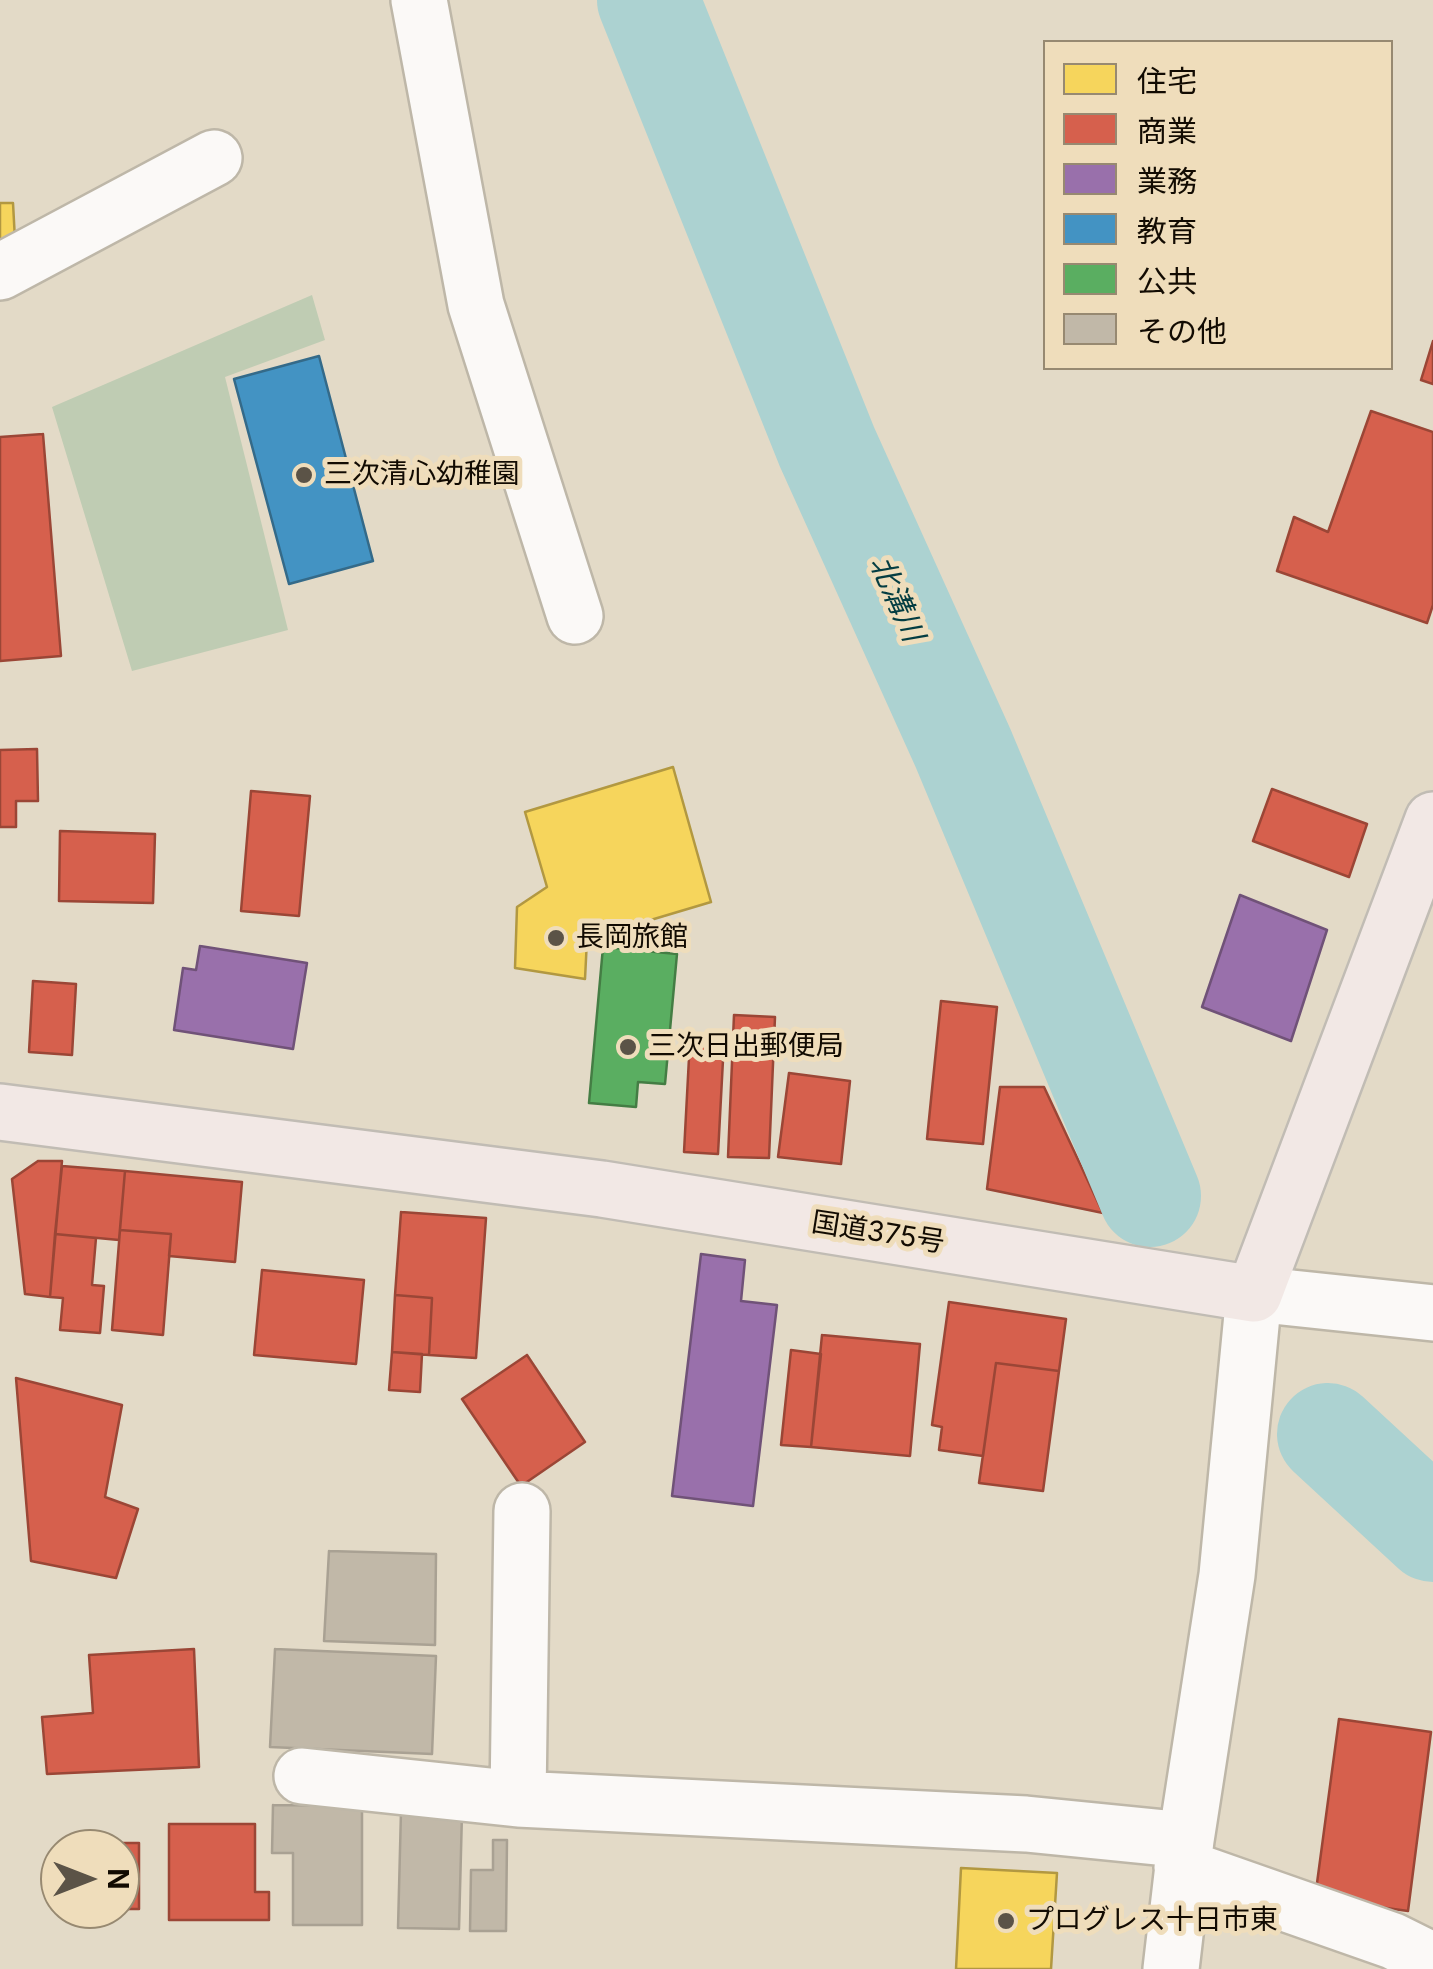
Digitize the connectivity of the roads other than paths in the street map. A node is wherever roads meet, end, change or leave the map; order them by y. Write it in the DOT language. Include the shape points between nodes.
graph roads {
  1 [pos="419,0"];
  2 [pos="214,158"];
  3 [pos="0,272"];
  4 [pos="575,616"];
  5 [pos="1433,820"];
  6 [pos="0,1112"];
  7 [pos="1254,1294"];
  8 [pos="1433,1313"];
  9 [pos="522,1511"];
  10 [pos="302,1776"];
  11 [pos="518,1798"];
  12 [pos="1184,1853"];
  13 [pos="1433,1961"];
  14 [pos="1171,1969"];
  1 -- 4 [label="street" via="476,305"];
  2 -- 3 [label="street"];
  5 -- 7 [label="highway"];
  6 -- 7 [label="highway, 国道375号" via="602,1188"];
  7 -- 8 [label="street"];
  7 -- 12 [label="street" via="1228,1575"];
  9 -- 11 [label="street"];
  10 -- 11 [label="street"];
  11 -- 12 [label="street" via="1026,1824"];
  12 -- 13 [label="street"];
  12 -- 14 [label="street"];
}
